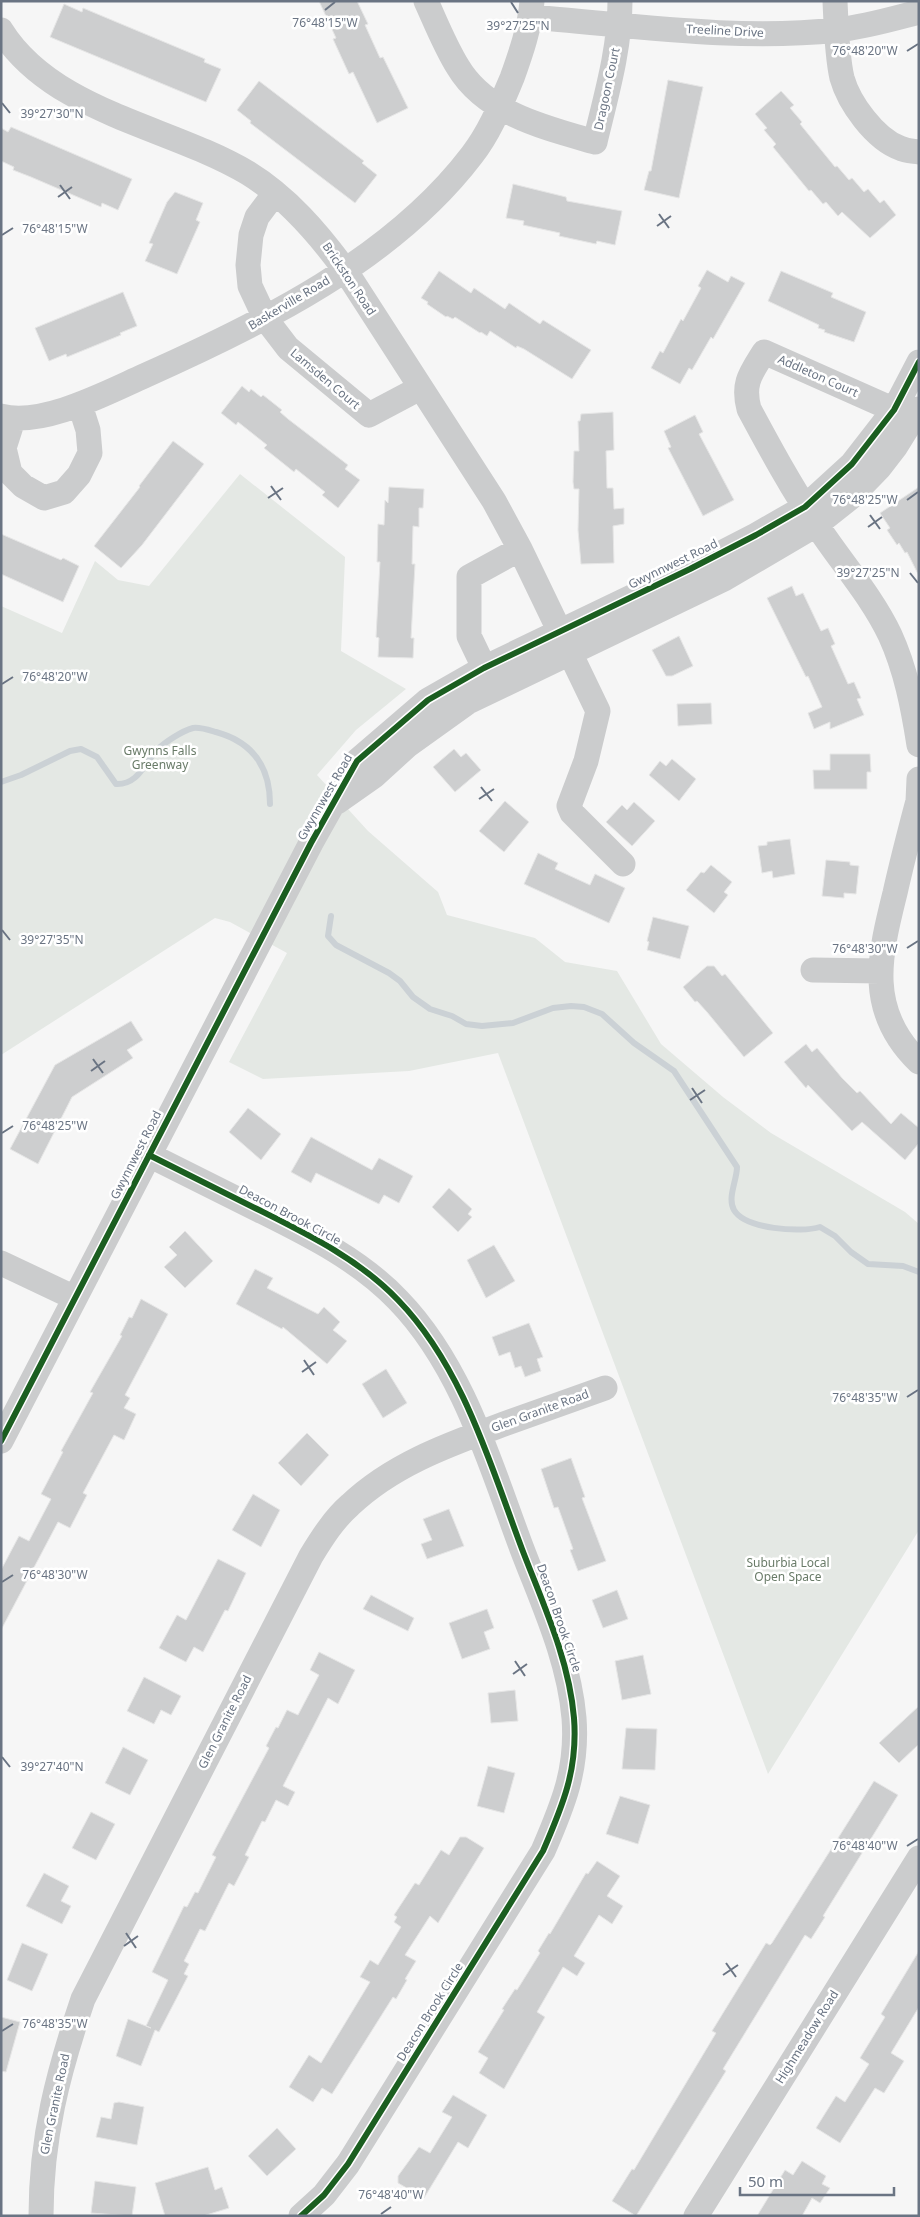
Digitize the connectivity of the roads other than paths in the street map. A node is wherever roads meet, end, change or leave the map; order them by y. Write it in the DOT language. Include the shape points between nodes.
graph roads {
  1 [pos="426,1"];
  2 [pos="834,1"];
  3 [pos="531,9"];
  4 [pos="919,12"];
  5 [pos="620,13"];
  6 [pos="837,30"];
  7 [pos="5,44"];
  8 [pos="500,108"];
  9 [pos="919,152"];
  10 [pos="275,193"];
  11 [pos="345,270"];
  12 [pos="265,318"];
  13 [pos="919,362"];
  14 [pos="420,388"];
  15 [pos="80,405"];
  16 [pos="909,413"];
  17 [pos="7,418"];
  18 [pos="811,516"];
  19 [pos="520,549"];
  20 [pos="559,631"];
  21 [pos="570,654"];
  22 [pos="490,678"];
  23 [pos="919,745"];
  24 [pos="919,793"];
  25 [pos="623,864"];
  26 [pos="813,970"];
  27 [pos="880,971"];
  28 [pos="919,1062"];
  29 [pos="149,1156"];
  30 [pos="1,1263"];
  31 [pos="75,1298"];
  32 [pos="605,1388"];
  33 [pos="478,1434"];
  34 [pos="1,1441"];
  35 [pos="919,1858"];
  36 [pos="41,2216"];
  37 [pos="301,2216"];
  38 [pos="696,2216"];
  1 -- 8 [label="street" via="458,67 471,85"];
  2 -- 6 [label="street"];
  3 -- 5 [label="street, Treeline Drive"];
  3 -- 8 [label="street, Baskerville Road" via="516,66"];
  4 -- 6 [label="street, Treeline Drive"];
  5 -- 6 [label="street, Treeline Drive" via="772,33"];
  5 -- 8 [label="street, Dragoon Court" via="613,66 595,142 546,128"];
  6 -- 9 [label="street" via="842,78 852,103 881,136 899,148"];
  7 -- 10 [label="street, Brickston Road" via="59,88 217,157"];
  8 -- 11 [label="street, Baskerville Road" via="473,153 443,190"];
  10 -- 11 [label="street, Brickston Road" via="322,239"];
  10 -- 12 [label="street" via="257,216 248,250 250,286"];
  11 -- 12 [label="street, Baskerville Road"];
  11 -- 14 [label="street, Brickston Road"];
  12 -- 14 [label="street, Lamsden Court" via="288,348 369,416"];
  12 -- 15 [label="street, Baskerville Road" via="235,335"];
  13 -- 16 [label="street, Gwynnwest Road"];
  14 -- 19 [label="street, Brickston Road" via="494,501"];
  15 -- 17 [label="street, Baskerville Road" via="47,414"];
  15 -- 17 [label="street" via="88,430 90,453 79,475 64,492 44,498 23,486 10,473 4,448"];
  16 -- 18 [label="street, Gwynnwest Road" via="879,468 850,498"];
  16 -- 18 [label="street, Addleton Court" via="764,352 746,386 749,409"];
  18 -- 20 [label="street, Gwynnwest Road" via="756,536"];
  18 -- 21 [label="street, Gwynnwest Road" via="724,579"];
  18 -- 23 [label="street" via="871,601 890,634 912,701"];
  19 -- 20 [label="street, Brickston Road"];
  19 -- 22 [label="street" via="469,577 469,636"];
  20 -- 21 [label="street, Brickston Road"];
  20 -- 22 [label="street, Gwynnwest Road"];
  21 -- 22 [label="street, Gwynnwest Road"];
  21 -- 25 [label="street, Brickston Road" via="598,711 586,761 569,806 572,813"];
  22 -- 29 [label="street, Gwynnwest Road" via="468,702 333,805"];
  24 -- 27 [label="street" via="885,932"];
  26 -- 27 [label="street"];
  27 -- 28 [label="street" via="880,994 885,1014 905,1049"];
  29 -- 31 [label="street, Gwynnwest Road"];
  29 -- 33 [label="street, Deacon Brook Circle" via="312,1236 362,1267 398,1300 425,1333 452,1375"];
  30 -- 31 [label="street"];
  31 -- 34 [label="street, Gwynnwest Road"];
  32 -- 33 [label="street, Glen Granite Road"];
  33 -- 36 [label="street, Glen Granite Road" via="413,1461 379,1482 350,1505 328,1529 311,1556 83,1999 64,2055 49,2119 41,2174"];
  33 -- 37 [label="street, Deacon Brook Circle" via="555,1635 570,1683 574,1762 563,1803 543,1851 348,2164 324,2195"];
  35 -- 38 [label="street, Highmeadow Road"];
}
